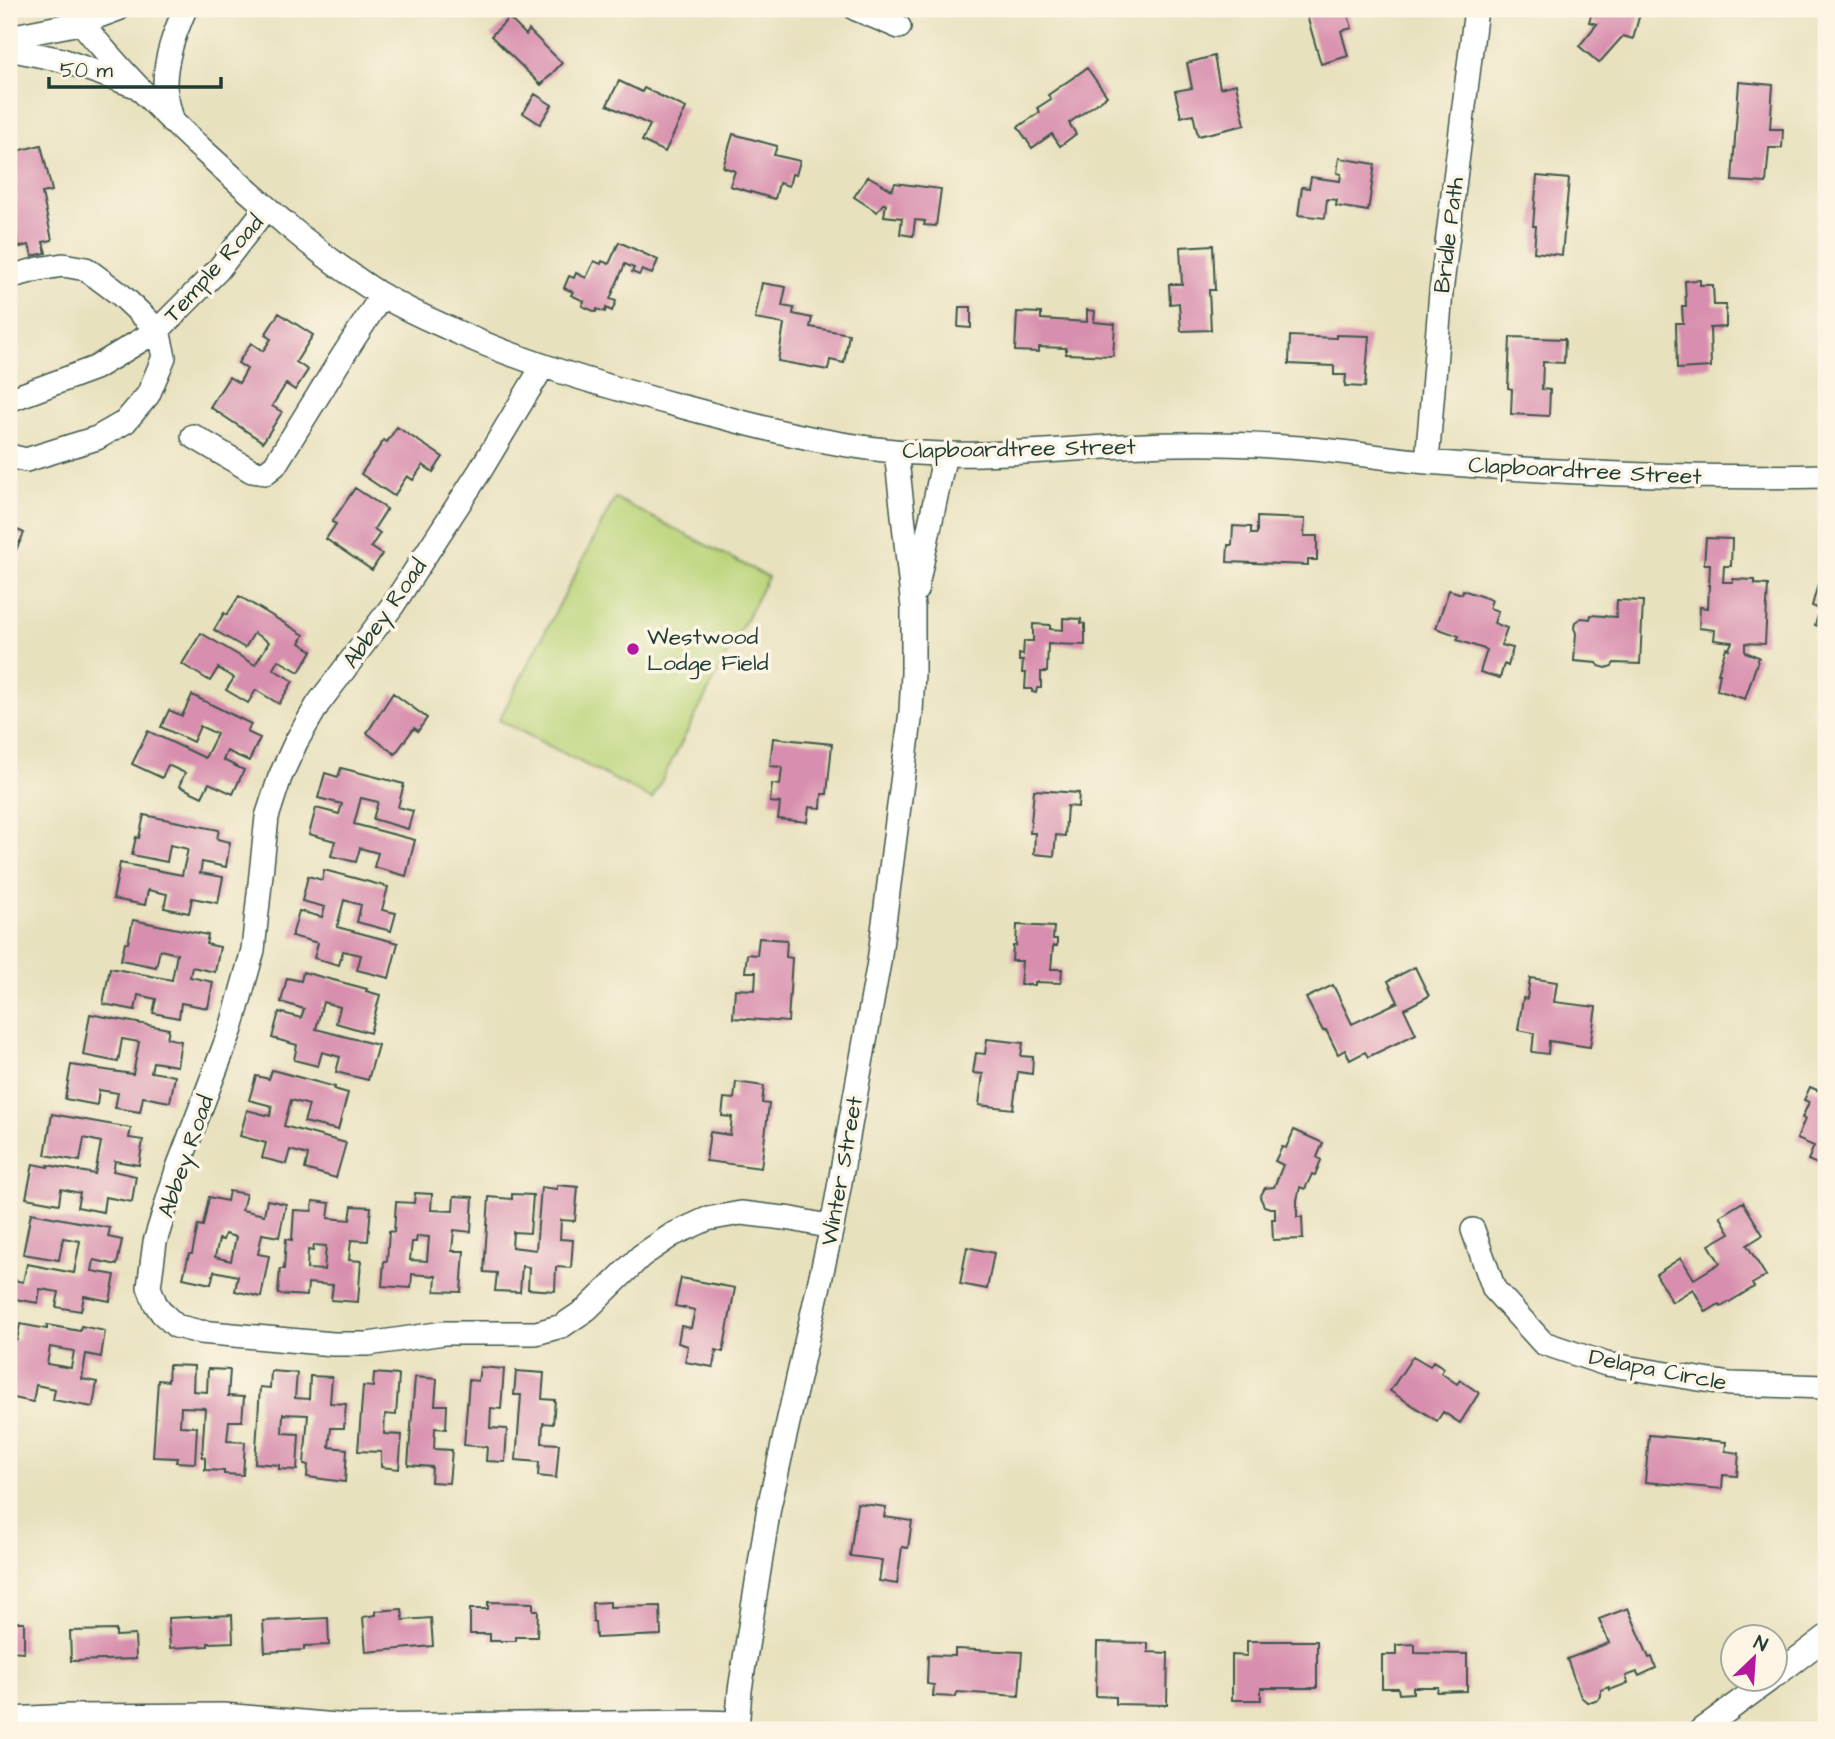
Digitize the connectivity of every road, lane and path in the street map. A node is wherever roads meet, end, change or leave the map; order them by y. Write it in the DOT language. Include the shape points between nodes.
graph roads {
  1 [pos="118,9"];
  2 [pos="185,9"];
  3 [pos="856,9"];
  4 [pos="1476,9"];
  5 [pos="77,16"];
  6 [pos="899,27"];
  7 [pos="9,37"];
  8 [pos="9,49"];
  9 [pos="135,86"];
  10 [pos="173,123"];
  11 [pos="266,208"];
  12 [pos="9,278"];
  13 [pos="382,295"];
  14 [pos="158,330"];
  15 [pos="543,366"];
  16 [pos="9,400"];
  17 [pos="193,436"];
  18 [pos="896,452"];
  19 [pos="945,454"];
  20 [pos="9,456"];
  21 [pos="1427,461"];
  22 [pos="1826,476"];
  23 [pos="913,607"];
  24 [pos="832,1227"];
  25 [pos="1473,1230"];
  26 [pos="1826,1387"];
  27 [pos="1826,1637"];
  28 [pos="1790,1664"];
  29 [pos="1749,1694"];
  30 [pos="9,1719"];
  31 [pos="737,1727"];
  32 [pos="345,1728"];
  33 [pos="1701,1730"];
  1 -- 5 [label="street"];
  2 -- 10 [label="street" via="166,76"];
  3 -- 6 [label="street"];
  4 -- 21 [label="street, Bridle Path" via="1441,292"];
  5 -- 7 [label="street"];
  5 -- 9 [label="street, Clapboardtree Street"];
  8 -- 9 [label="street" via="62,60"];
  9 -- 10 [label="street, Clapboardtree Street"];
  10 -- 11 [label="street, Clapboardtree Street"];
  11 -- 13 [label="street, Clapboardtree Street"];
  11 -- 14 [label="street, Temple Road" via="218,270"];
  12 -- 14 [label="street" via="64,265 86,269"];
  13 -- 15 [label="street, Clapboardtree Street" via="478,342"];
  13 -- 17 [label="street" via="275,465 265,473 252,471"];
  14 -- 16 [label="street, Temple Road" via="95,368"];
  14 -- 20 [label="street" via="164,356 148,395 125,422 97,438 26,460"];
  15 -- 18 [label="street, Clapboardtree Street" via="781,433"];
  15 -- 24 [label="street, Abbey Road" via="393,606 318,704 280,777 267,817 253,950 231,1029 177,1170 155,1242 149,1287 155,1303 176,1326 200,1332 333,1344 444,1333 536,1334 562,1326 587,1309 641,1256 707,1219 741,1213"];
  18 -- 19 [label="street, Clapboardtree Street"];
  18 -- 23 [label="street, Winter Street"];
  19 -- 21 [label="street, Clapboardtree Street" via="1187,443"];
  19 -- 23 [label="street, Winter Street"];
  21 -- 22 [label="street, Clapboardtree Street" via="1628,474"];
  23 -- 24 [label="street, Winter Street" via="911,712 878,962"];
  24 -- 31 [label="street, Winter Street" via="769,1507"];
  25 -- 26 [label="street, Delapa Circle" via="1494,1289 1544,1343 1606,1364 1730,1384"];
  27 -- 28 [label="street"];
  29 -- 33 [label="street"];
  30 -- 32 [label="street" via="223,1715"];
  31 -- 32 [label="street" via="701,1722"];
}
